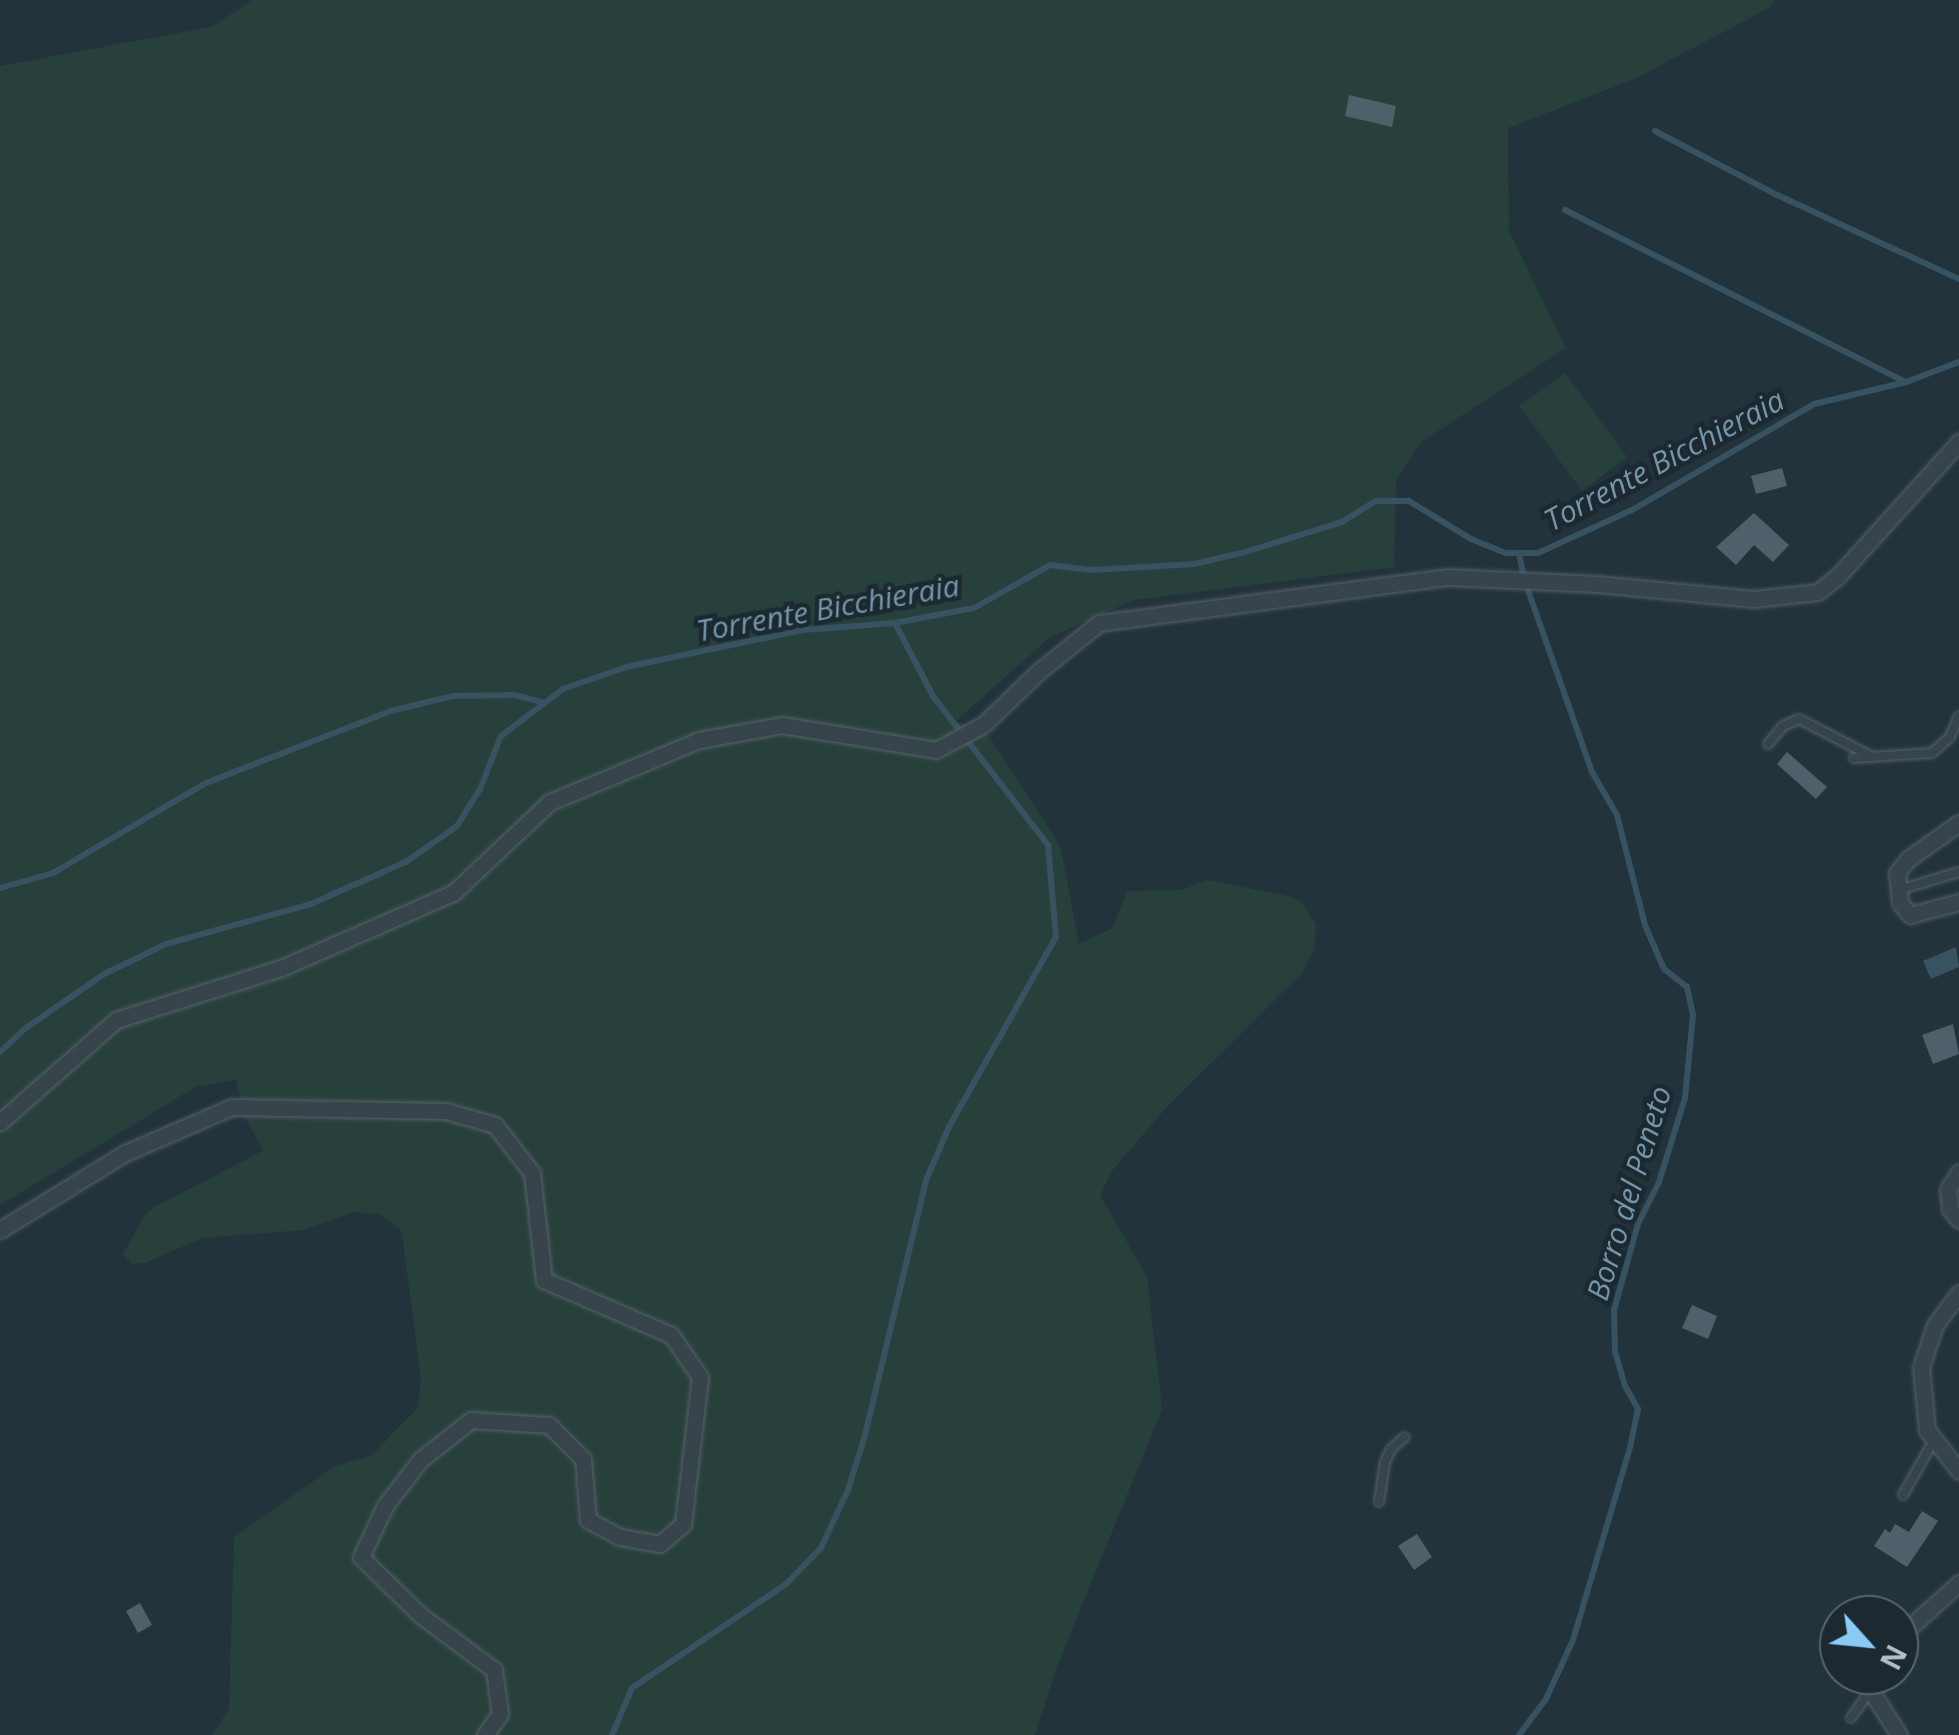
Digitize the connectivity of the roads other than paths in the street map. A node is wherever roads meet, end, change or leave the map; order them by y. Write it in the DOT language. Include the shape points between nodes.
graph roads {
  1 [pos="1959,442"];
  2 [pos="1959,716"];
  3 [pos="1768,744"];
  4 [pos="1873,757"];
  5 [pos="1854,758"];
  6 [pos="1959,823"];
  7 [pos="1959,872"];
  8 [pos="1898,890"];
  9 [pos="1959,902"];
  10 [pos="0,1122"];
  11 [pos="1959,1172"];
  12 [pos="1959,1220"];
  13 [pos="0,1230"];
  14 [pos="1959,1294"];
  15 [pos="1405,1437"];
  16 [pos="1934,1440"];
  17 [pos="1959,1472"];
  18 [pos="1904,1495"];
  19 [pos="1379,1502"];
  20 [pos="1959,1584"];
  21 [pos="1919,1619"];
  22 [pos="1866,1695"];
  23 [pos="1873,1695"];
  24 [pos="1851,1718"];
  25 [pos="485,1735"];
  26 [pos="1899,1735"];
  1 -- 10 [label="street" via="1818,592 1753,598 1448,577 1235,605 1099,624 984,724 936,750 782,725 699,740 550,802 438,900 281,968 116,1020"];
  2 -- 4 [label="lane" via="1950,737 1932,752"];
  3 -- 4 [label="lane" via="1788,722 1806,720"];
  4 -- 5 [label="lane"];
  6 -- 8 [label="street" via="1908,859 1897,874"];
  7 -- 8 [label="lane"];
  8 -- 9 [label="street" via="1910,915"];
  11 -- 12 [label="street" via="1948,1189"];
  13 -- 25 [label="street" via="125,1154 232,1107 446,1111 495,1125 532,1172 544,1280 671,1335 700,1377 683,1524 660,1544 620,1537 588,1520 583,1459 548,1425 472,1420 421,1459 385,1506 361,1557 420,1614 494,1670 500,1714"];
  14 -- 16 [label="street" via="1936,1325 1922,1366 1922,1408"];
  15 -- 19 [label="lane" via="1391,1448"];
  16 -- 17 [label="street"];
  16 -- 18 [label="lane"];
  20 -- 21 [label="street"];
  22 -- 24 [label="lane"];
  23 -- 26 [label="street"];
}
